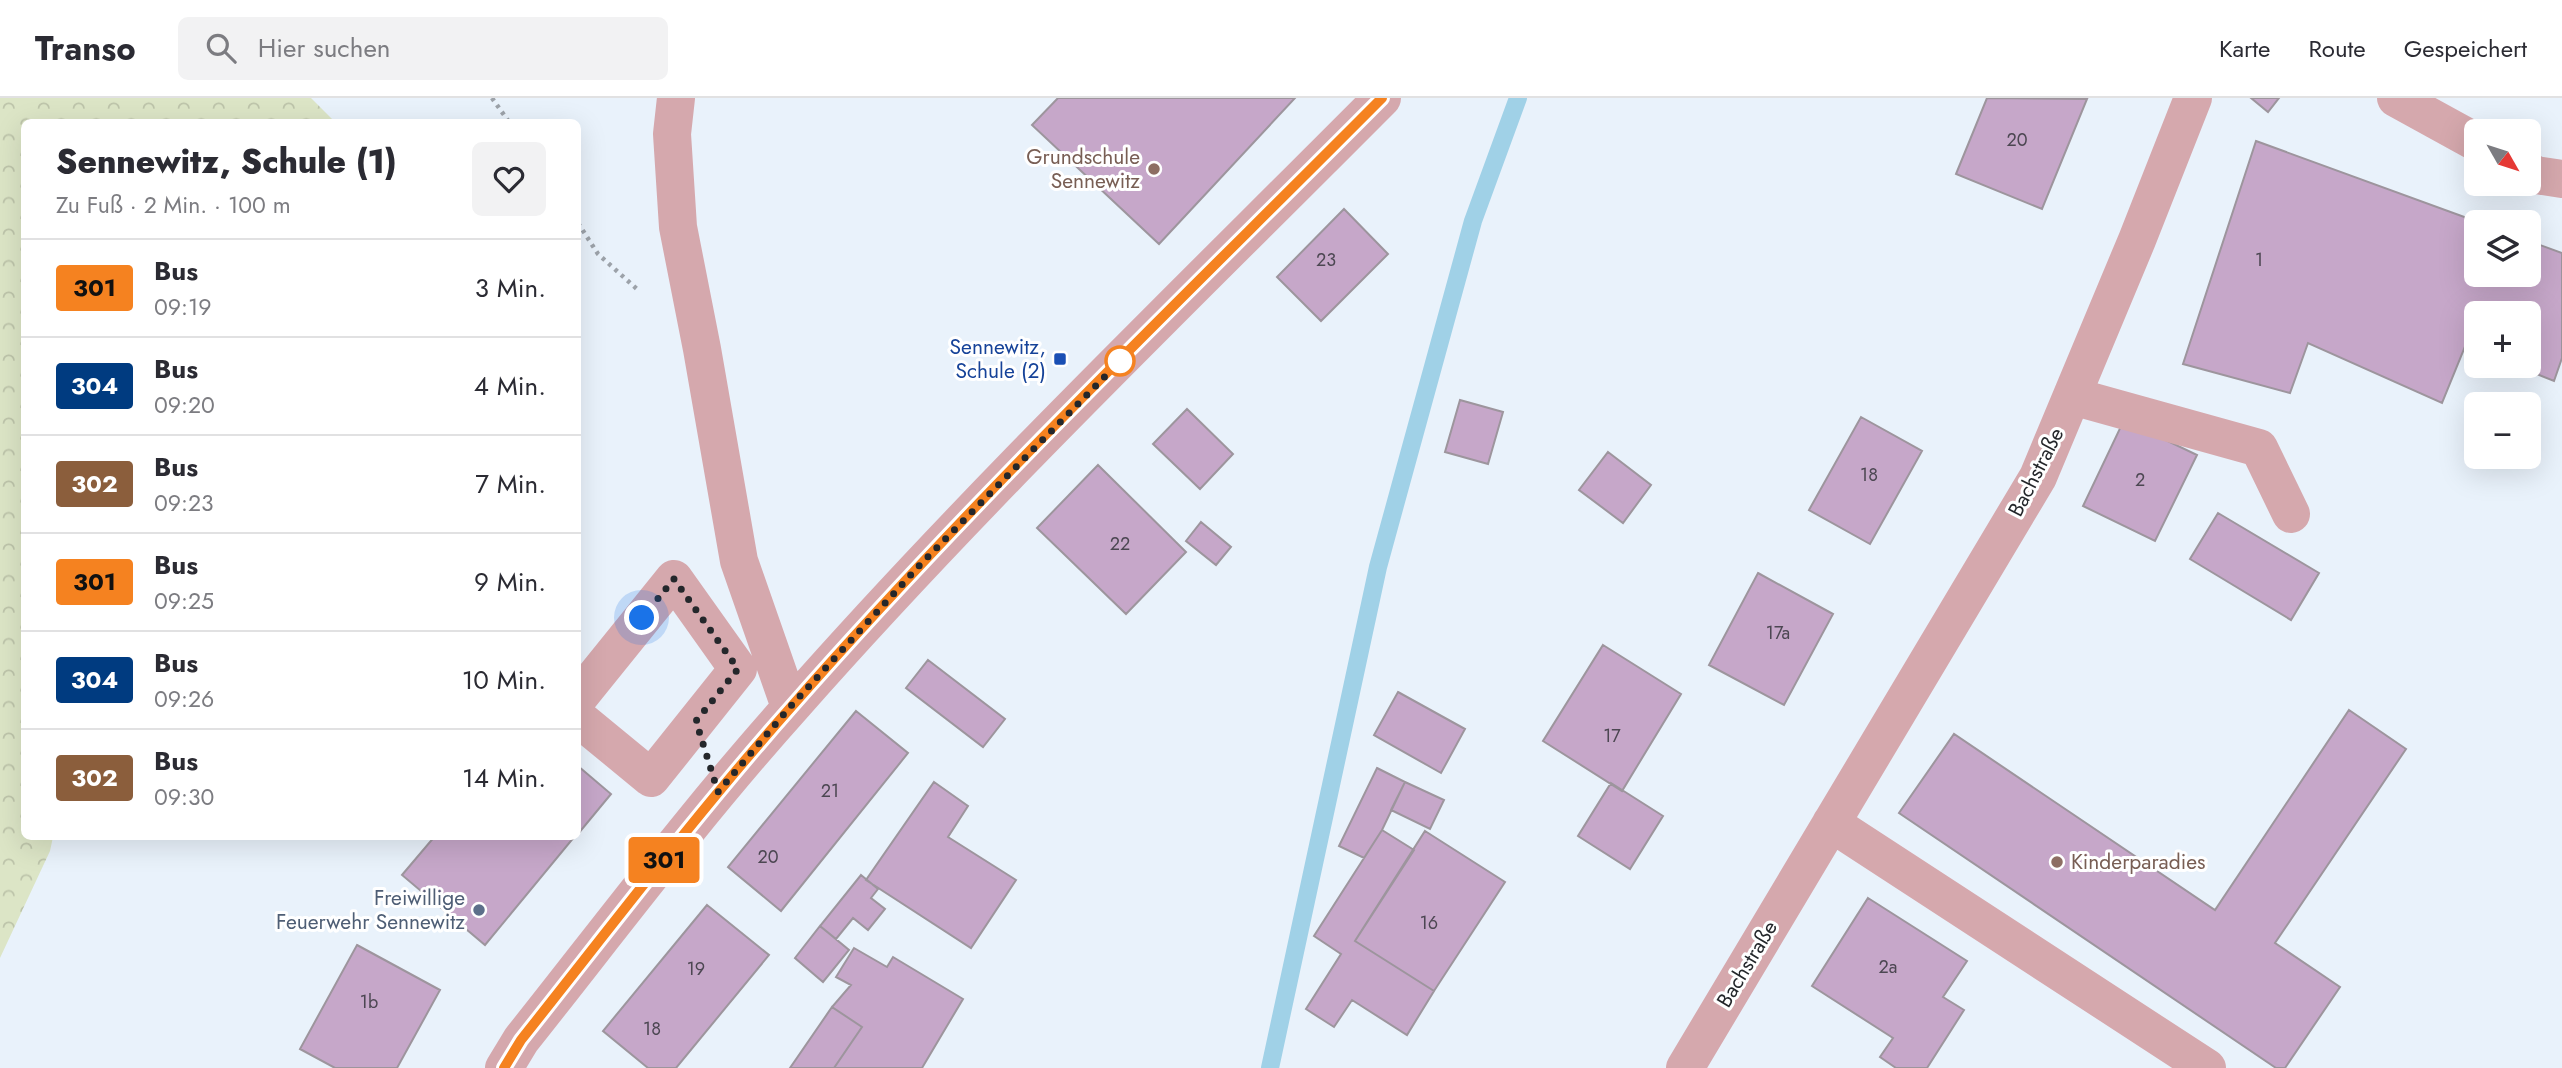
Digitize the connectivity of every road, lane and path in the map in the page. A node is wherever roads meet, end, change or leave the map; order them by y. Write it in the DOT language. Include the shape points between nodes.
graph roads {
  1 [pos="492,98"];
  2 [pos="676,98"];
  3 [pos="1382,98"];
  4 [pos="2193,98"];
  5 [pos="2396,98"];
  6 [pos="507,119"];
  7 [pos="2464,135"];
  8 [pos="2541,176"];
  9 [pos="2562,178"];
  10 [pos="2072,396"];
  11 [pos="2291,514"];
  12 [pos="581,694"];
  13 [pos="790,707"];
  14 [pos="581,720"];
  15 [pos="696,721"];
  16 [pos="718,792"];
  17 [pos="1831,823"];
  18 [pos="504,1068"];
  19 [pos="1685,1068"];
  20 [pos="2207,1068"];
  1 -- 6 [label="path"];
  2 -- 13 [label="street" via="672,134 678,227 738,561"];
  3 -- 13 [label="street" via="928,556"];
  4 -- 10 [label="street, Bachstraße"];
  5 -- 7 [label="street"];
  8 -- 9 [label="street"];
  10 -- 11 [label="street" via="2259,448"];
  10 -- 17 [label="street, Bachstraße" via="2038,477"];
  12 -- 15 [label="street" via="674,579 738,669"];
  13 -- 16 [label="street"];
  14 -- 15 [label="street" via="651,778"];
  15 -- 16 [label="street"];
  16 -- 18 [label="street" via="521,1040"];
  17 -- 19 [label="street, Bachstraße"];
  17 -- 20 [label="street"];
}
